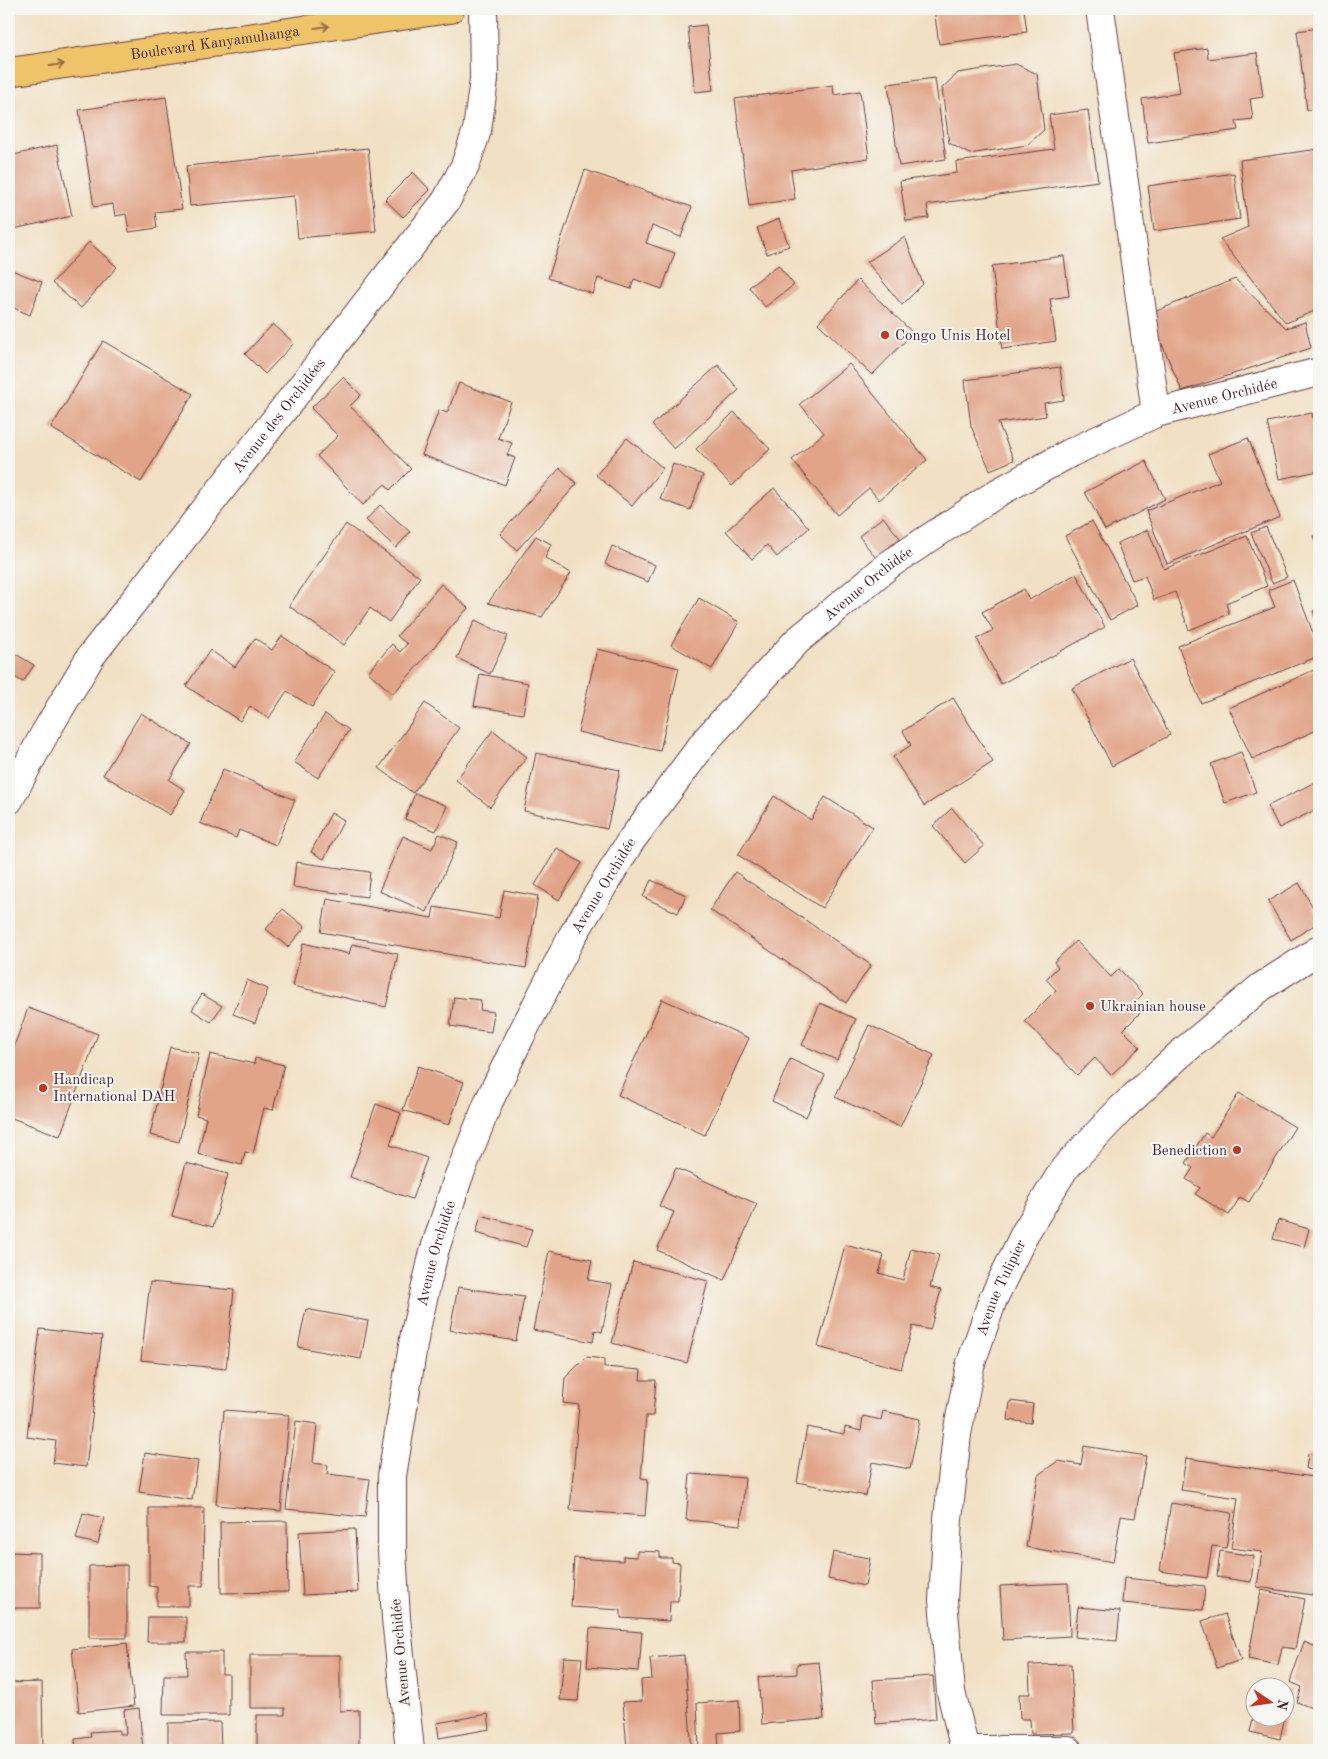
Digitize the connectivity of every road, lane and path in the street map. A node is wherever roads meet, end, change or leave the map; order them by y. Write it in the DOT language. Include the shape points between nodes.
graph roads {
  1 [pos="450,9"];
  2 [pos="483,9"];
  3 [pos="1100,9"];
  4 [pos="9,72"];
  5 [pos="1319,372"];
  6 [pos="1156,413"];
  7 [pos="9,800"];
  8 [pos="1319,950"];
  9 [pos="410,1750"];
  10 [pos="965,1750"];
  11 [pos="1068,1750"];
  4 -- 1 [label="main road, Boulevard Kanyamuhanga, one-way"];
  2 -- 7 [label="street, Avenue des Orchidées" via="484,80 477,130 465,166 446,201 91,656"];
  3 -- 6 [label="street"];
  5 -- 6 [label="street, Avenue Orchidée"];
  6 -- 9 [label="street, Avenue Orchidée" via="1070,453 999,492 890,564 797,641 706,740 630,842 571,938 488,1101 440,1233 415,1333 392,1476 392,1550"];
  8 -- 10 [label="street, Avenue Tulipier" via="1261,987 1179,1054 1064,1169 1025,1233 993,1299 970,1366 957,1434 948,1519 943,1600 951,1692"];
  10 -- 11 [label="street"];
}
